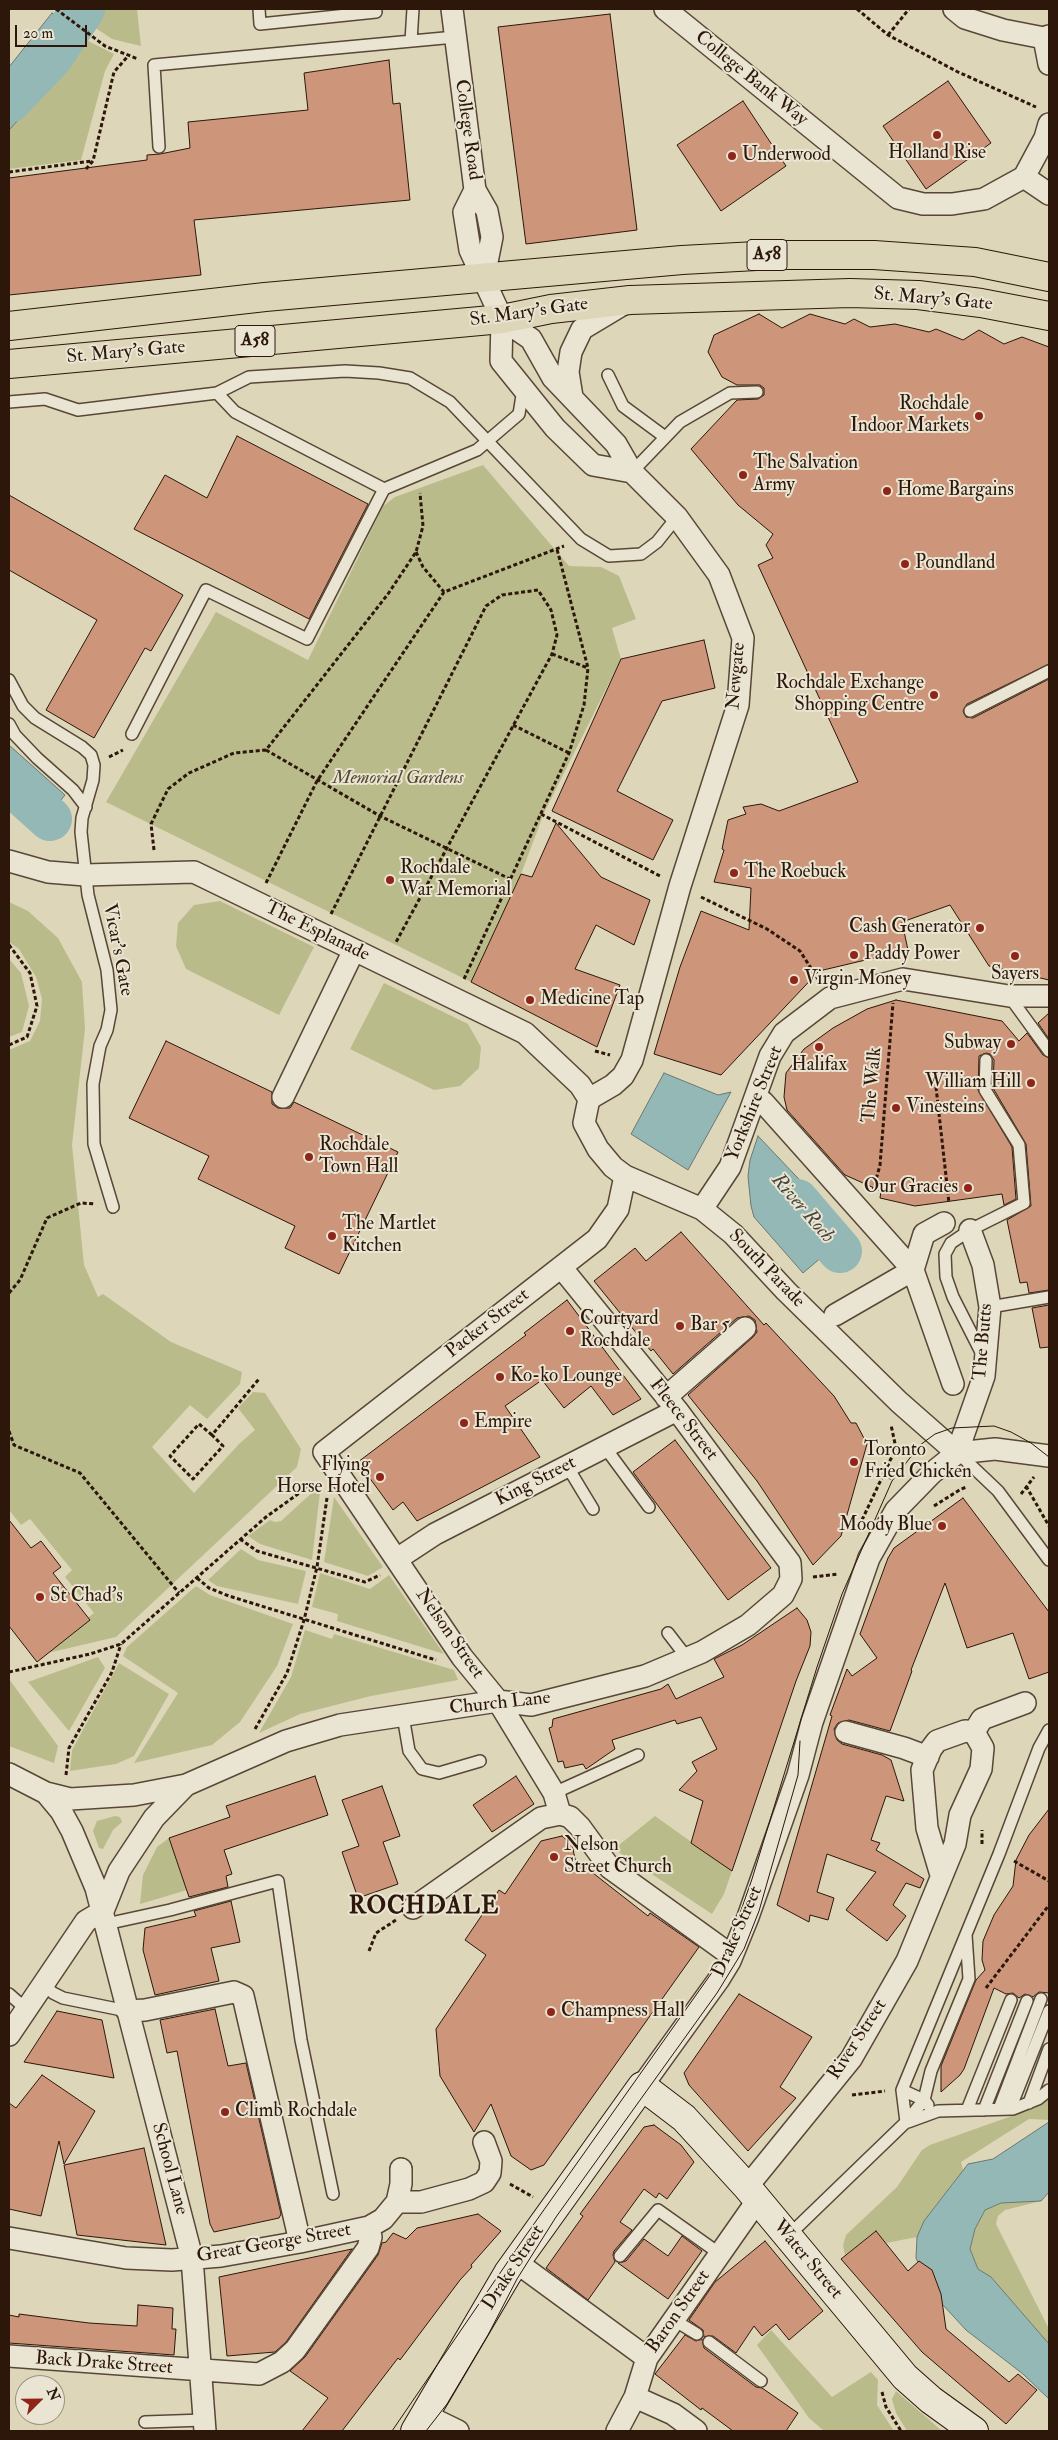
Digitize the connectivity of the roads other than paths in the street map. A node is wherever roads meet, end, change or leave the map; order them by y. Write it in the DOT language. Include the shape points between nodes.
graph roads {
  1 [pos="259,9"];
  2 [pos="376,9"];
  3 [pos="413,9"];
  4 [pos="452,9"];
  5 [pos="664,9"];
  6 [pos="954,9"];
  7 [pos="454,37"];
  8 [pos="1047,37"];
  9 [pos="411,41"];
  10 [pos="1049,64"];
  11 [pos="1043,116"];
  12 [pos="159,147"];
  13 [pos="1024,177"];
  14 [pos="1049,194"];
  15 [pos="484,277"];
  16 [pos="1049,277"];
  17 [pos="630,300"];
  18 [pos="1049,316"];
  19 [pos="502,319"];
  20 [pos="9,326"];
  21 [pos="9,364"];
  22 [pos="608,375"];
  23 [pos="523,388"];
  24 [pos="757,392"];
  25 [pos="217,393"];
  26 [pos="572,397"];
  27 [pos="9,402"];
  28 [pos="665,437"];
  29 [pos="489,441"];
  30 [pos="632,472"];
  31 [pos="384,489"];
  32 [pos="677,517"];
  33 [pos="1049,672"];
  34 [pos="9,680"];
  35 [pos="970,712"];
  36 [pos="9,724"];
  37 [pos="132,734"];
  38 [pos="86,807"];
  39 [pos="9,861"];
  40 [pos="85,875"];
  41 [pos="354,950"];
  42 [pos="1009,996"];
  43 [pos="1049,996"];
  44 [pos="1049,1051"];
  45 [pos="986,1060"];
  46 [pos="283,1097"];
  47 [pos="589,1099"];
  48 [pos="763,1102"];
  49 [pos="625,1176"];
  50 [pos="113,1207"];
  51 [pos="702,1209"];
  52 [pos="944,1223"];
  53 [pos="965,1233"];
  54 [pos="561,1267"];
  55 [pos="913,1270"];
  56 [pos="1049,1297"];
  57 [pos="990,1307"];
  58 [pos="835,1316"];
  59 [pos="746,1328"];
  60 [pos="986,1362"];
  61 [pos="953,1384"];
  62 [pos="671,1403"];
  63 [pos="604,1446"];
  64 [pos="958,1453"];
  65 [pos="1043,1455"];
  66 [pos="334,1466"];
  67 [pos="567,1466"];
  68 [pos="649,1507"];
  69 [pos="592,1509"];
  70 [pos="397,1560"];
  71 [pos="1049,1560"];
  72 [pos="791,1579"];
  73 [pos="668,1632"];
  74 [pos="688,1659"];
  75 [pos="498,1701"];
  76 [pos="1025,1703"];
  77 [pos="403,1716"];
  78 [pos="1049,1730"];
  79 [pos="846,1732"];
  80 [pos="974,1732"];
  81 [pos="638,1755"];
  82 [pos="928,1757"];
  83 [pos="480,1761"];
  84 [pos="9,1774"];
  85 [pos="186,1785"];
  86 [pos="46,1793"];
  87 [pos="554,1793"];
  88 [pos="560,1814"];
  89 [pos="941,1875"];
  90 [pos="407,1912"];
  91 [pos="105,1917"];
  92 [pos="966,1933"];
  93 [pos="732,1956"];
  94 [pos="43,1984"];
  95 [pos="9,1994"];
  96 [pos="1041,1999"];
  97 [pos="1010,2000"];
  98 [pos="1027,2001"];
  99 [pos="26,2010"];
  100 [pos="127,2011"];
  101 [pos="1049,2011"];
  102 [pos="9,2035"];
  103 [pos="1049,2049"];
  104 [pos="642,2086"];
  105 [pos="902,2090"];
  106 [pos="1049,2090"];
  107 [pos="924,2100"];
  108 [pos="1029,2103"];
  109 [pos="1005,2109"];
  110 [pos="966,2110"];
  111 [pos="984,2110"];
  112 [pos="938,2112"];
  113 [pos="906,2122"];
  114 [pos="484,2142"];
  115 [pos="401,2168"];
  116 [pos="333,2194"];
  117 [pos="752,2194"];
  118 [pos="397,2202"];
  119 [pos="369,2227"];
  120 [pos="788,2236"];
  121 [pos="9,2238"];
  122 [pos="300,2242"];
  123 [pos="720,2254"];
  124 [pos="620,2256"];
  125 [pos="192,2258"];
  126 [pos="516,2262"];
  127 [pos="674,2320"];
  128 [pos="697,2334"];
  129 [pos="709,2342"];
  130 [pos="9,2356"];
  131 [pos="647,2358"];
  132 [pos="200,2371"];
  133 [pos="761,2381"];
  134 [pos="635,2396"];
  135 [pos="145,2422"];
  136 [pos="420,2423"];
  137 [pos="205,2426"];
  138 [pos="458,2431"];
  139 [pos="617,2431"];
  140 [pos="696,2431"];
  141 [pos="974,2431"];
  1 -- 2 [label="lane" via="260,24 376,12"];
  3 -- 9 [label="lane"];
  4 -- 7 [label="street, College Road"];
  5 -- 13 [label="street, College Bank Way" via="898,198 923,204 984,199"];
  6 -- 8 [label="street" via="965,18 1003,30"];
  7 -- 9 [label="lane"];
  7 -- 15 [label="street, College Road" via="475,190 487,211 492,237"];
  8 -- 10 [label="street"];
  9 -- 12 [label="lane" via="154,66"];
  11 -- 13 [label="street" via="1045,138"];
  13 -- 14 [label="street"];
  15 -- 16 [label="highway, St. Mary's Gate / A58" via="775,254 874,255 975,262"];
  15 -- 19 [label="street"];
  15 -- 20 [label="highway, St. Mary's Gate / A58" via="266,296"];
  17 -- 18 [label="highway, St. Mary's Gate / A58" via="850,293 981,303"];
  17 -- 19 [label="highway, St. Mary's Gate / A58" via="551,309"];
  17 -- 26 [label="street" via="582,329 571,352 568,372"];
  19 -- 21 [label="highway, St. Mary's Gate / A58"];
  19 -- 23 [label="street" via="500,361"];
  19 -- 26 [label="street, Newgate" via="531,339 554,378"];
  22 -- 28 [label="lane" via="623,406"];
  23 -- 29 [label="lane" via="519,414"];
  23 -- 30 [label="street" via="555,428 593,465"];
  24 -- 28 [label="lane" via="730,393 680,422"];
  25 -- 27 [label="lane" via="78,410 45,399"];
  25 -- 29 [label="lane" via="249,377 379,372 410,378 450,402"];
  25 -- 31 [label="lane" via="235,412"];
  26 -- 30 [label="street, Newgate" via="616,444"];
  28 -- 30 [label="lane"];
  29 -- 31 [label="lane" via="477,450"];
  29 -- 32 [label="lane" via="581,539 609,556 641,554 657,542"];
  30 -- 32 [label="street, Newgate"];
  31 -- 37 [label="lane" via="307,638 206,590"];
  32 -- 47 [label="street, Newgate" via="719,575 743,638 738,705 680,886 632,1060 623,1076"];
  33 -- 35 [label="lane"];
  34 -- 38 [label="lane, Vicar's Gate" via="23,706 35,718 90,755 94,765 93,780"];
  36 -- 38 [label="lane" via="37,758 73,790"];
  38 -- 40 [label="lane, Vicar's Gate" via="81,832"];
  39 -- 40 [label="street, The Esplanade" via="48,872"];
  40 -- 41 [label="street, The Esplanade" via="194,872"];
  40 -- 50 [label="lane, Vicar's Gate" via="110,991 111,1010 93,1084 94,1144"];
  41 -- 46 [label="street"];
  41 -- 47 [label="street, The Esplanade" via="525,1033 580,1084"];
  42 -- 43 [label="street, Yorkshire Street"];
  42 -- 44 [label="lane"];
  42 -- 51 [label="street, Yorkshire Street" via="903,978 830,998 784,1033 770,1056 730,1167"];
  45 -- 53 [label="lane" via="985,1090 1019,1145 1024,1203"];
  47 -- 49 [label="street, South Parade" via="584,1123 598,1149"];
  48 -- 55 [label="street"];
  49 -- 51 [label="street, South Parade"];
  49 -- 54 [label="street, Packer Street" via="618,1209 597,1239"];
  51 -- 64 [label="street, South Parade" via="733,1234 899,1402"];
  52 -- 55 [label="street" via="924,1234"];
  53 -- 57 [label="street, The Butts" via="983,1266"];
  53 -- 60 [label="lane" via="951,1243 946,1254 946,1277 963,1320"];
  54 -- 62 [label="street, Fleece Street"];
  54 -- 66 [label="street, Packer Street"];
  55 -- 58 [label="street"];
  55 -- 61 [label="street"];
  56 -- 57 [label="lane"];
  57 -- 60 [label="street, The Butts"];
  59 -- 62 [label="street, King Street"];
  60 -- 64 [label="street, The Butts" via="980,1392"];
  62 -- 63 [label="street, King Street"];
  62 -- 72 [label="street, Fleece Street" via="790,1563"];
  63 -- 67 [label="street, King Street"];
  63 -- 68 [label="lane"];
  64 -- 65 [label="street" via="995,1449"];
  64 -- 71 [label="lane" via="998,1491"];
  64 -- 93 [label="street, Drake Street" via="932,1473 896,1510 869,1558 812,1722 798,1774"];
  66 -- 70 [label="street, Nelson Street"];
  67 -- 69 [label="lane"];
  67 -- 70 [label="street, King Street" via="435,1534"];
  70 -- 75 [label="street, Nelson Street" via="462,1658"];
  72 -- 74 [label="street, Church Lane" via="783,1595 748,1625"];
  73 -- 74 [label="lane"];
  74 -- 75 [label="street, Church Lane" via="645,1676 531,1705"];
  75 -- 77 [label="street, Church Lane"];
  75 -- 87 [label="street, Nelson Street"];
  76 -- 80 [label="street" via="982,1719"];
  77 -- 83 [label="lane" via="409,1751 422,1769 439,1773"];
  77 -- 85 [label="street, Church Lane" via="340,1725 286,1741"];
  78 -- 92 [label="lane"];
  79 -- 82 [label="street"];
  80 -- 82 [label="street" via="965,1731 937,1741"];
  80 -- 89 [label="street, River Street" via="983,1748 981,1770 960,1815 955,1844"];
  81 -- 87 [label="lane"];
  82 -- 89 [label="street" via="922,1770 922,1795 927,1828"];
  84 -- 86 [label="street"];
  85 -- 86 [label="street, Church Lane" via="94,1799 70,1799"];
  85 -- 91 [label="street, Church Lane" via="154,1818 119,1871"];
  86 -- 91 [label="street, School Lane" via="72,1831"];
  87 -- 88 [label="street, Nelson Street"];
  88 -- 90 [label="street" via="541,1818"];
  88 -- 93 [label="street" via="570,1817 580,1827 610,1868"];
  89 -- 117 [label="street, River Street" via="906,1961 851,2059"];
  91 -- 94 [label="street" via="86,1921"];
  91 -- 100 [label="street, School Lane"];
  91 -- 116 [label="lane" via="170,1910 278,1881 301,2040"];
  92 -- 105 [label="lane"];
  92 -- 107 [label="lane" via="969,1979 931,2071"];
  93 -- 104 [label="street, Drake Street"];
  94 -- 99 [label="street"];
  94 -- 100 [label="lane" via="63,1998"];
  95 -- 99 [label="lane"];
  96 -- 109 [label="lane"];
  97 -- 110 [label="lane"];
  98 -- 111 [label="lane"];
  99 -- 102 [label="street"];
  100 -- 122 [label="street" via="234,1992 243,1996"];
  100 -- 125 [label="street, School Lane"];
  101 -- 109 [label="lane"];
  103 -- 108 [label="lane"];
  104 -- 117 [label="main road, Water Street" via="684,2118"];
  104 -- 126 [label="main road, Drake Street"];
  105 -- 107 [label="lane"];
  105 -- 113 [label="lane"];
  106 -- 108 [label="lane"];
  107 -- 112 [label="lane"];
  107 -- 113 [label="lane"];
  108 -- 109 [label="lane"];
  109 -- 111 [label="lane"];
  110 -- 111 [label="lane"];
  110 -- 112 [label="lane"];
  112 -- 113 [label="lane"];
  113 -- 120 [label="lane"];
  114 -- 118 [label="street" via="490,2161 490,2173 484,2182 421,2202"];
  115 -- 118 [label="street" via="402,2184"];
  117 -- 120 [label="main road, Water Street"];
  117 -- 123 [label="street, Baron Street"];
  118 -- 119 [label="street, Great George Street" via="384,2219"];
  119 -- 122 [label="street, Great George Street"];
  119 -- 132 [label="street, Back Drake Street" via="372,2237 368,2248 295,2350 282,2362 259,2374"];
  120 -- 141 [label="main road, Water Street" via="905,2377"];
  121 -- 125 [label="street, Great George Street" via="126,2258"];
  122 -- 125 [label="street, Great George Street"];
  123 -- 124 [label="lane" via="658,2210"];
  123 -- 127 [label="street, Baron Street"];
  125 -- 132 [label="street, School Lane"];
  126 -- 131 [label="street"];
  126 -- 136 [label="main road, Drake Street"];
  127 -- 128 [label="lane"];
  127 -- 131 [label="street, Baron Street"];
  129 -- 133 [label="lane"];
  130 -- 132 [label="street, Back Drake Street"];
  131 -- 134 [label="street, Baron Street"];
  132 -- 137 [label="street, School Lane"];
  134 -- 139 [label="street, Baron Street"];
  134 -- 140 [label="street" via="673,2414"];
  135 -- 137 [label="lane"];
  136 -- 138 [label="street"];
}
